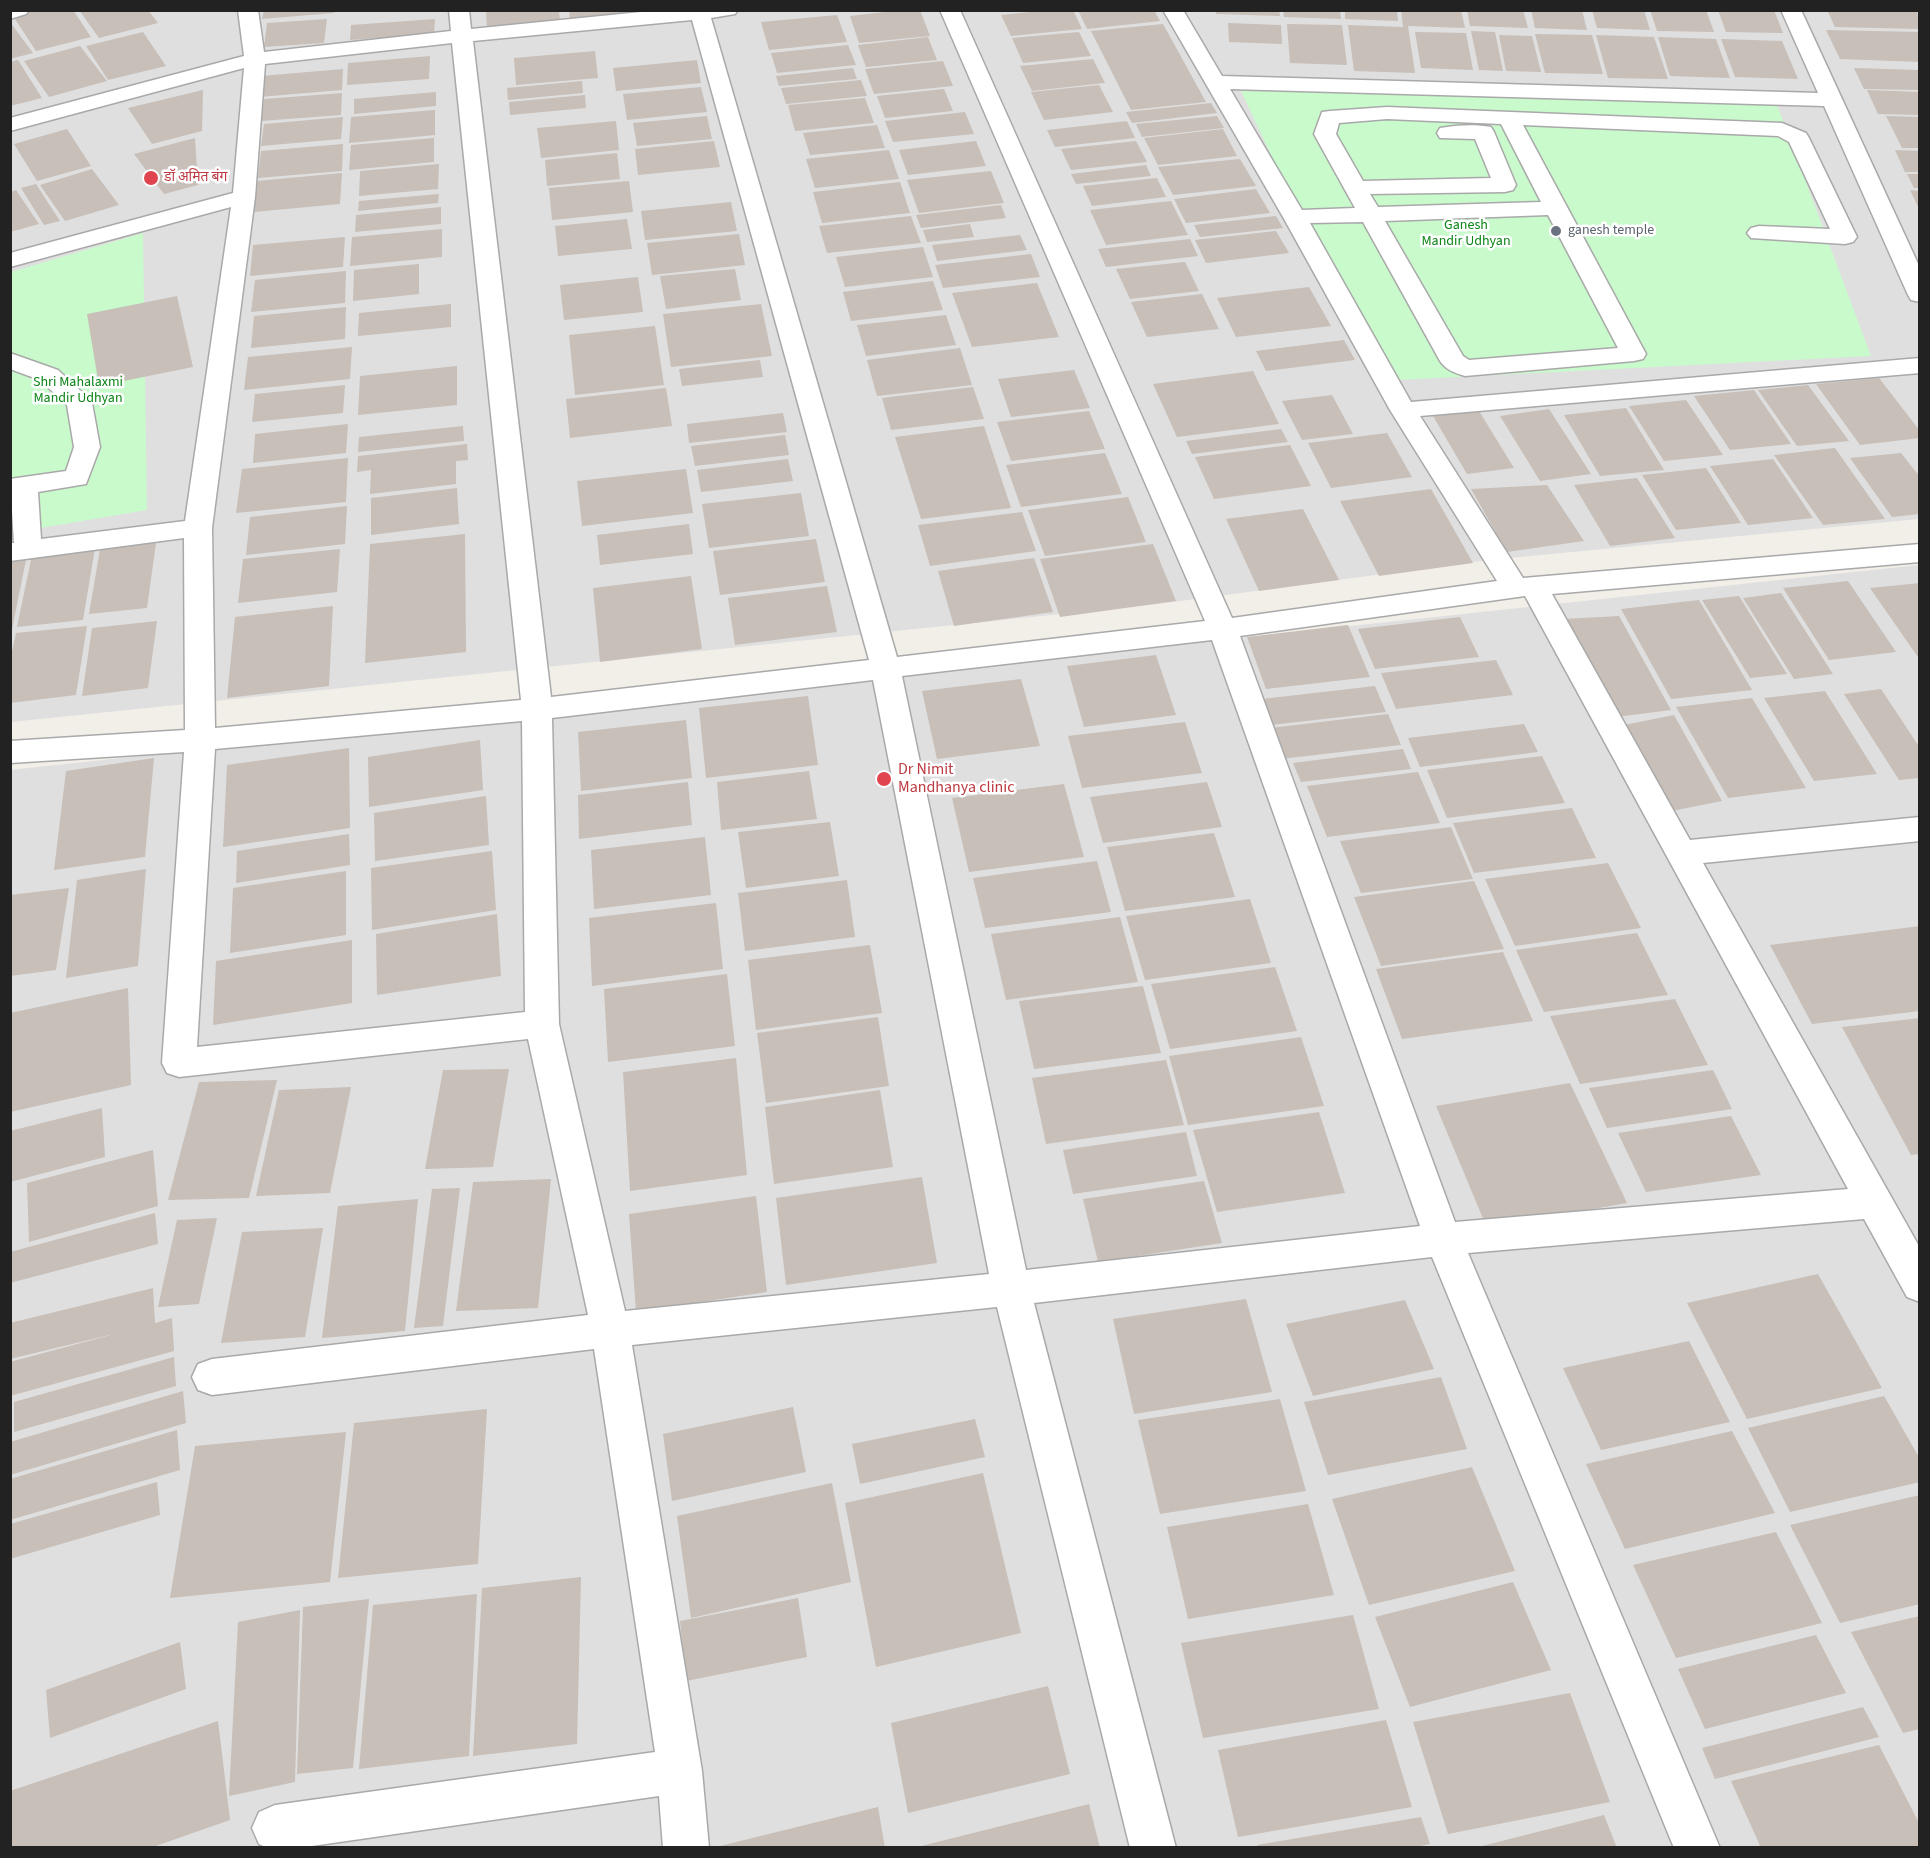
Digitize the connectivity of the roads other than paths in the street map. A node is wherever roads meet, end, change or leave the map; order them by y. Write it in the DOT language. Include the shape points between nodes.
graph roads {
  1 [pos="19,10"];
  2 [pos="248,10"];
  3 [pos="728,10"];
  4 [pos="950,10"];
  5 [pos="1173,10"];
  6 [pos="1791,10"];
  7 [pos="700,12"];
  8 [pos="10,13"];
  9 [pos="460,23"];
  10 [pos="255,59"];
  11 [pos="1215,82"];
  12 [pos="1832,100"];
  13 [pos="1508,118"];
  14 [pos="10,124"];
  15 [pos="1325,134"];
  16 [pos="1356,188"];
  17 [pos="244,196"];
  18 [pos="1555,208"];
  19 [pos="1370,213"];
  20 [pos="1295,217"];
  21 [pos="1759,233"];
  22 [pos="10,260"];
  23 [pos="1920,295"];
  24 [pos="10,360"];
  25 [pos="1920,365"];
  26 [pos="1403,410"];
  27 [pos="17,486"];
  28 [pos="198,528"];
  29 [pos="19,551"];
  30 [pos="1920,553"];
  31 [pos="1525,587"];
  32 [pos="1223,629"];
  33 [pos="886,669"];
  34 [pos="537,709"];
  35 [pos="200,740"];
  36 [pos="10,752"];
  37 [pos="1920,829"];
  38 [pos="1680,853"];
  39 [pos="542,1024"];
  40 [pos="1873,1203"];
  41 [pos="1443,1239"];
  42 [pos="1920,1285"];
  43 [pos="1011,1289"];
  44 [pos="610,1330"];
  45 [pos="212,1377"];
  46 [pos="680,1771"];
  47 [pos="275,1828"];
  48 [pos="686,1848"];
  49 [pos="1153,1848"];
  50 [pos="1697,1848"];
  1 -- 8 [label="street"];
  2 -- 10 [label="street"];
  3 -- 7 [label="street"];
  4 -- 32 [label="street"];
  5 -- 11 [label="street"];
  6 -- 12 [label="street"];
  7 -- 9 [label="street"];
  7 -- 33 [label="street"];
  9 -- 10 [label="street"];
  9 -- 34 [label="street"];
  10 -- 14 [label="street"];
  10 -- 17 [label="street"];
  11 -- 12 [label="street"];
  11 -- 20 [label="street"];
  12 -- 23 [label="street"];
  13 -- 15 [label="street" via="1387,113 1329,117"];
  13 -- 18 [label="street"];
  13 -- 21 [label="street" via="1782,130 1798,138 1845,237"];
  15 -- 16 [label="street"];
  15 -- 16 [label="street" via="1483,132 1505,185"];
  16 -- 19 [label="street"];
  17 -- 22 [label="street"];
  17 -- 28 [label="street"];
  18 -- 19 [label="street"];
  18 -- 19 [label="street" via="1634,354 1465,368 1453,361"];
  19 -- 20 [label="street"];
  20 -- 26 [label="street"];
  24 -- 27 [label="street" via="49,375 79,403 87,447 77,478"];
  25 -- 26 [label="street"];
  26 -- 31 [label="street"];
  27 -- 29 [label="street"];
  28 -- 29 [label="street"];
  28 -- 35 [label="street"];
  30 -- 31 [label="street"];
  31 -- 32 [label="street"];
  31 -- 38 [label="street"];
  32 -- 33 [label="street"];
  32 -- 41 [label="street"];
  33 -- 34 [label="street"];
  33 -- 43 [label="street"];
  34 -- 35 [label="street"];
  34 -- 39 [label="street"];
  35 -- 36 [label="street"];
  35 -- 39 [label="street" via="179,1063"];
  37 -- 38 [label="street"];
  38 -- 40 [label="street"];
  39 -- 44 [label="street"];
  40 -- 41 [label="street"];
  40 -- 42 [label="street"];
  41 -- 43 [label="street"];
  41 -- 50 [label="street"];
  43 -- 44 [label="street"];
  43 -- 49 [label="street"];
  44 -- 45 [label="street"];
  44 -- 46 [label="street"];
  46 -- 47 [label="street"];
  46 -- 48 [label="street"];
}
